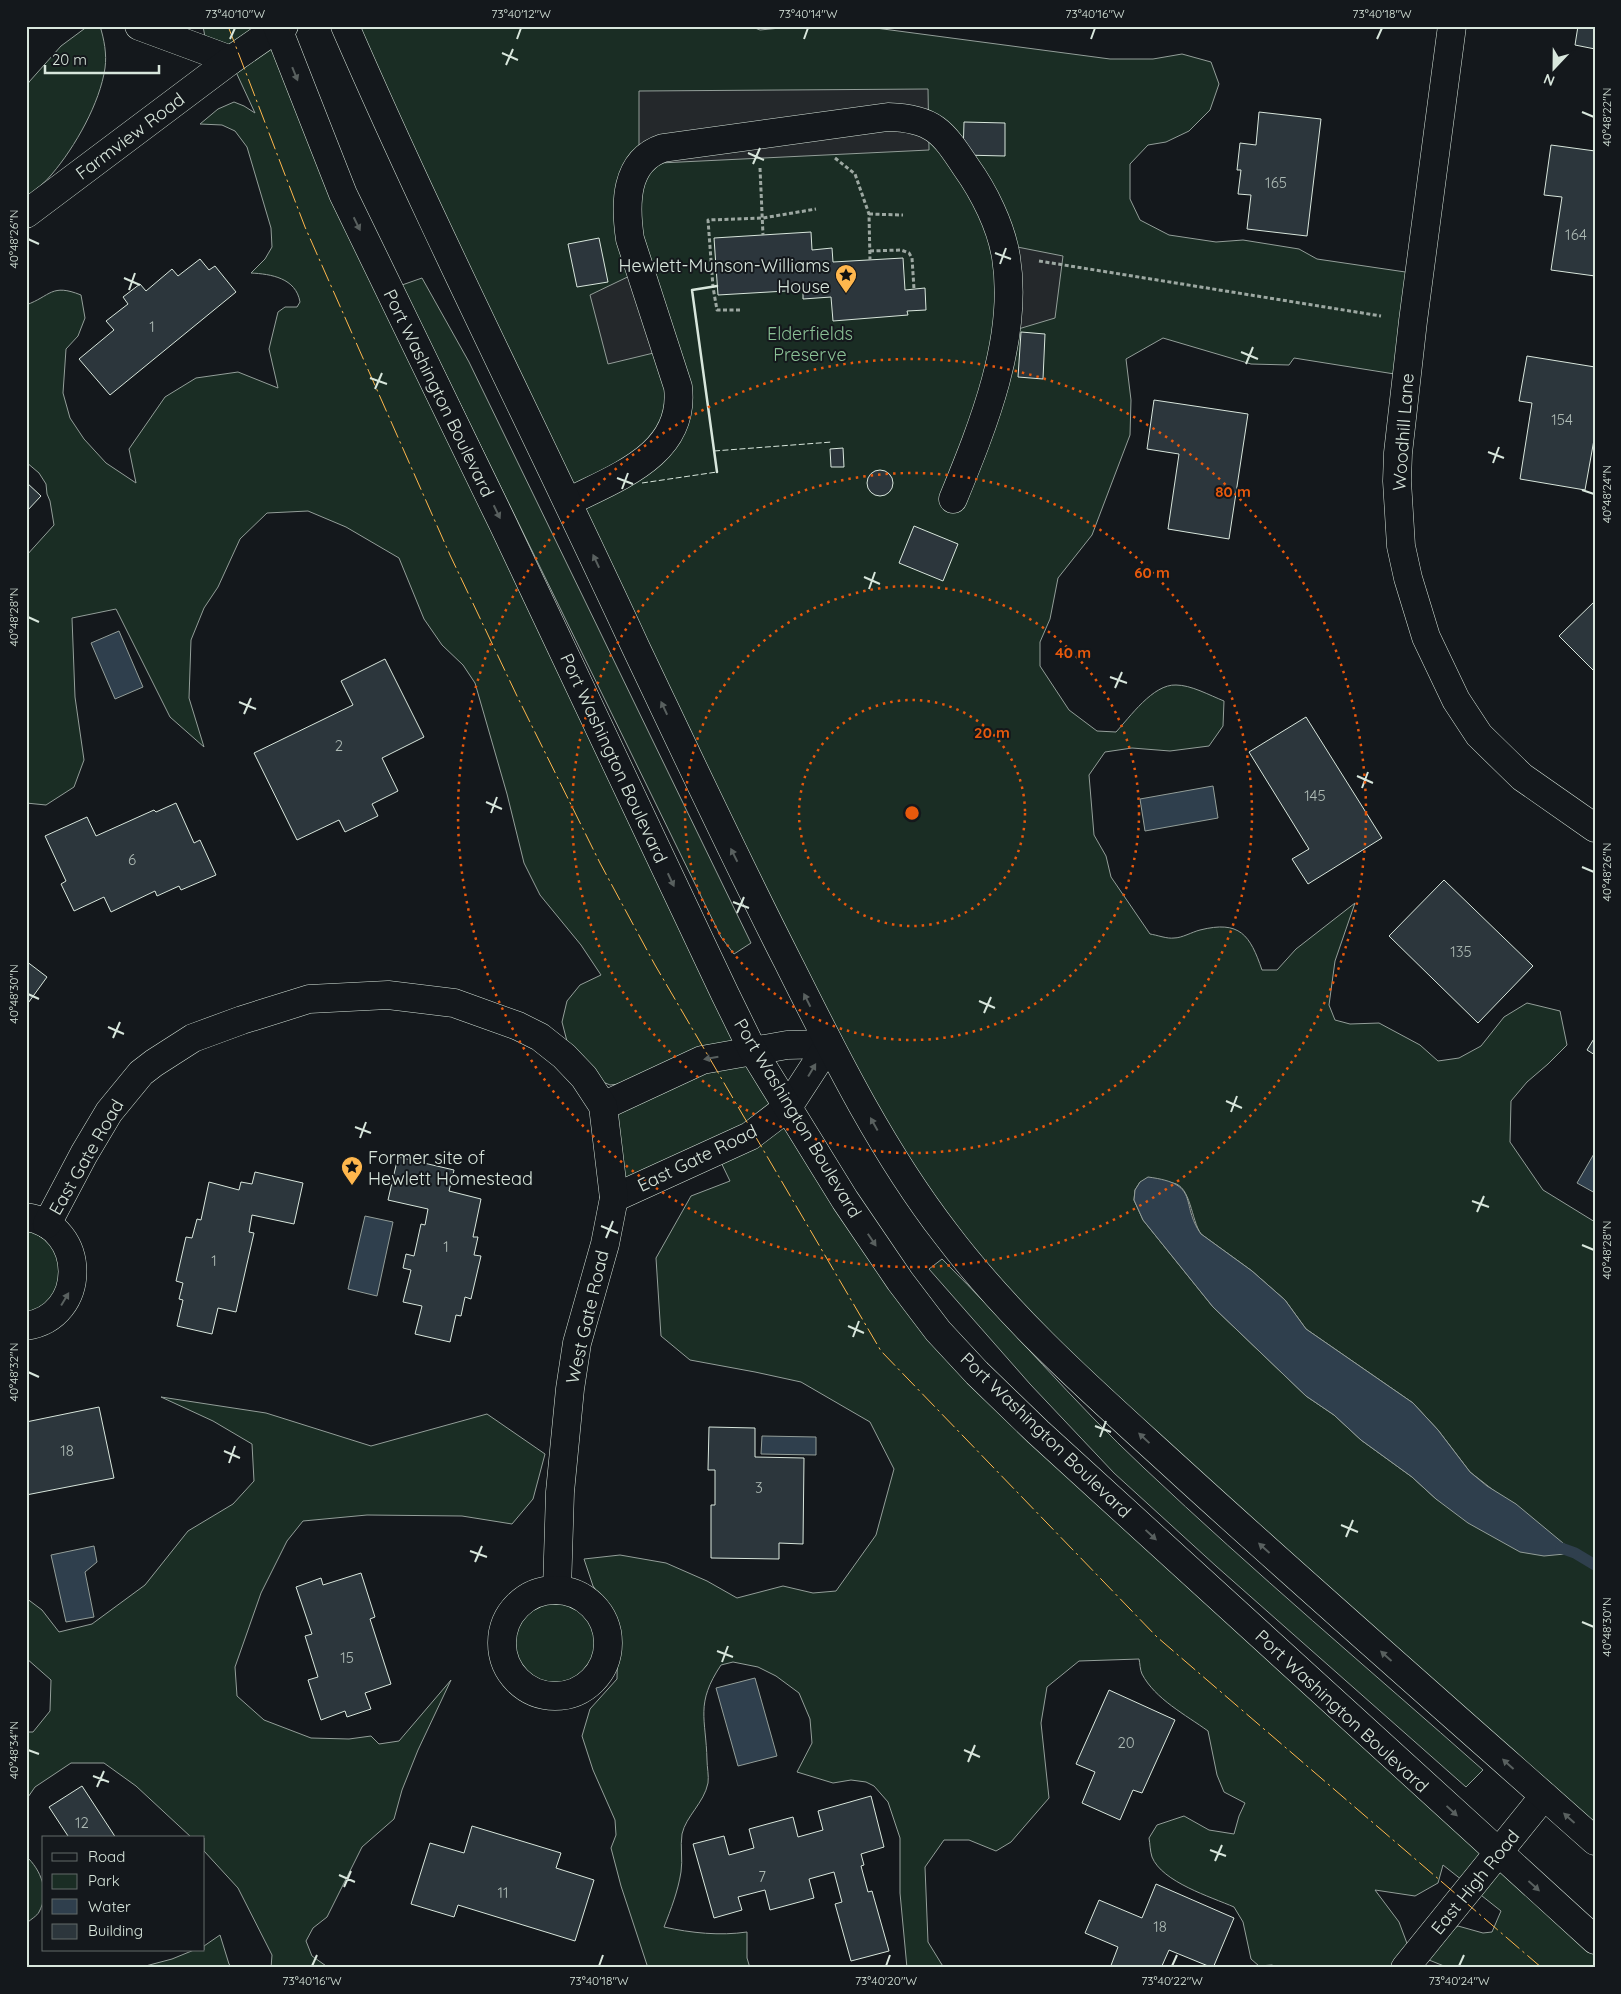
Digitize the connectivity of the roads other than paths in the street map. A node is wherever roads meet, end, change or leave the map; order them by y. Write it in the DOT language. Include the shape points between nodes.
graph roads {
  1 [pos="139,26"];
  2 [pos="345,26"];
  3 [pos="1452,26"];
  4 [pos="280,27"];
  5 [pos="231,60"];
  6 [pos="26,214"];
  7 [pos="952,499"];
  8 [pos="568,502"];
  9 [pos="1595,828"];
  10 [pos="828,1044"];
  11 [pos="753,1051"];
  12 [pos="603,1106"];
  13 [pos="788,1107"];
  14 [pos="614,1198"];
  15 [pos="36,1221"];
  16 [pos="26,1326"];
  17 [pos="557,1590"];
  18 [pos="1544,1796"];
  19 [pos="1595,1841"];
  20 [pos="1498,1853"];
  21 [pos="1595,1940"];
  22 [pos="1405,1968"];
  1 -- 5 [label="main road"];
  2 -- 8 [label="main road" via="395,142"];
  3 -- 9 [label="main road, Woodhill Lane" via="1413,321 1397,481 1401,546 1426,637 1456,700 1478,735 1522,777"];
  4 -- 5 [label="main road, Farmview Road"];
  4 -- 11 [label="main road, Port Washington Boulevard, one-way" via="343,194"];
  5 -- 6 [label="main road, Farmview Road"];
  7 -- 8 [label="main road" via="984,422 996,378 1005,333 1006,256 976,181 955,150 929,124 888,117 663,148 639,164 628,196 630,239 678,387 677,418 662,445 639,465"];
  10 -- 8 [label="main road, one-way" via="725,838"];
  10 -- 11 [label="main road" via="787,1045"];
  13 -- 10 [label="main road, East Gate Road, one-way"];
  18 -- 10 [label="main road, one-way" via="1252,1537 1076,1376 1007,1308 946,1234 908,1178"];
  11 -- 12 [label="main road, one-way" via="702,1060"];
  11 -- 13 [label="main road, Port Washington Boulevard"];
  12 -- 14 [label="main road, West Gate Road"];
  12 -- 15 [label="main road, East Gate Road" via="584,1077 564,1056 518,1026 454,1004 435,1001 388,995 309,999 193,1038 148,1068 109,1112 84,1154"];
  13 -- 14 [label="main road, East Gate Road" via="750,1136"];
  13 -- 20 [label="main road, Port Washington Boulevard, one-way" via="900,1281 938,1331 977,1373"];
  14 -- 17 [label="main road, West Gate Road" via="605,1244 577,1343 570,1389 560,1492"];
  16 -- 15 [label="main road, East Gate Road, one-way" via="49,1318 60,1307 69,1294 73,1278 73,1262 59,1234"];
  19 -- 18 [label="main road, one-way"];
  18 -- 20 [label="main road, East High Road"];
  20 -- 21 [label="main road, Port Washington Boulevard, one-way"];
  20 -- 22 [label="main road, East High Road"];
}
